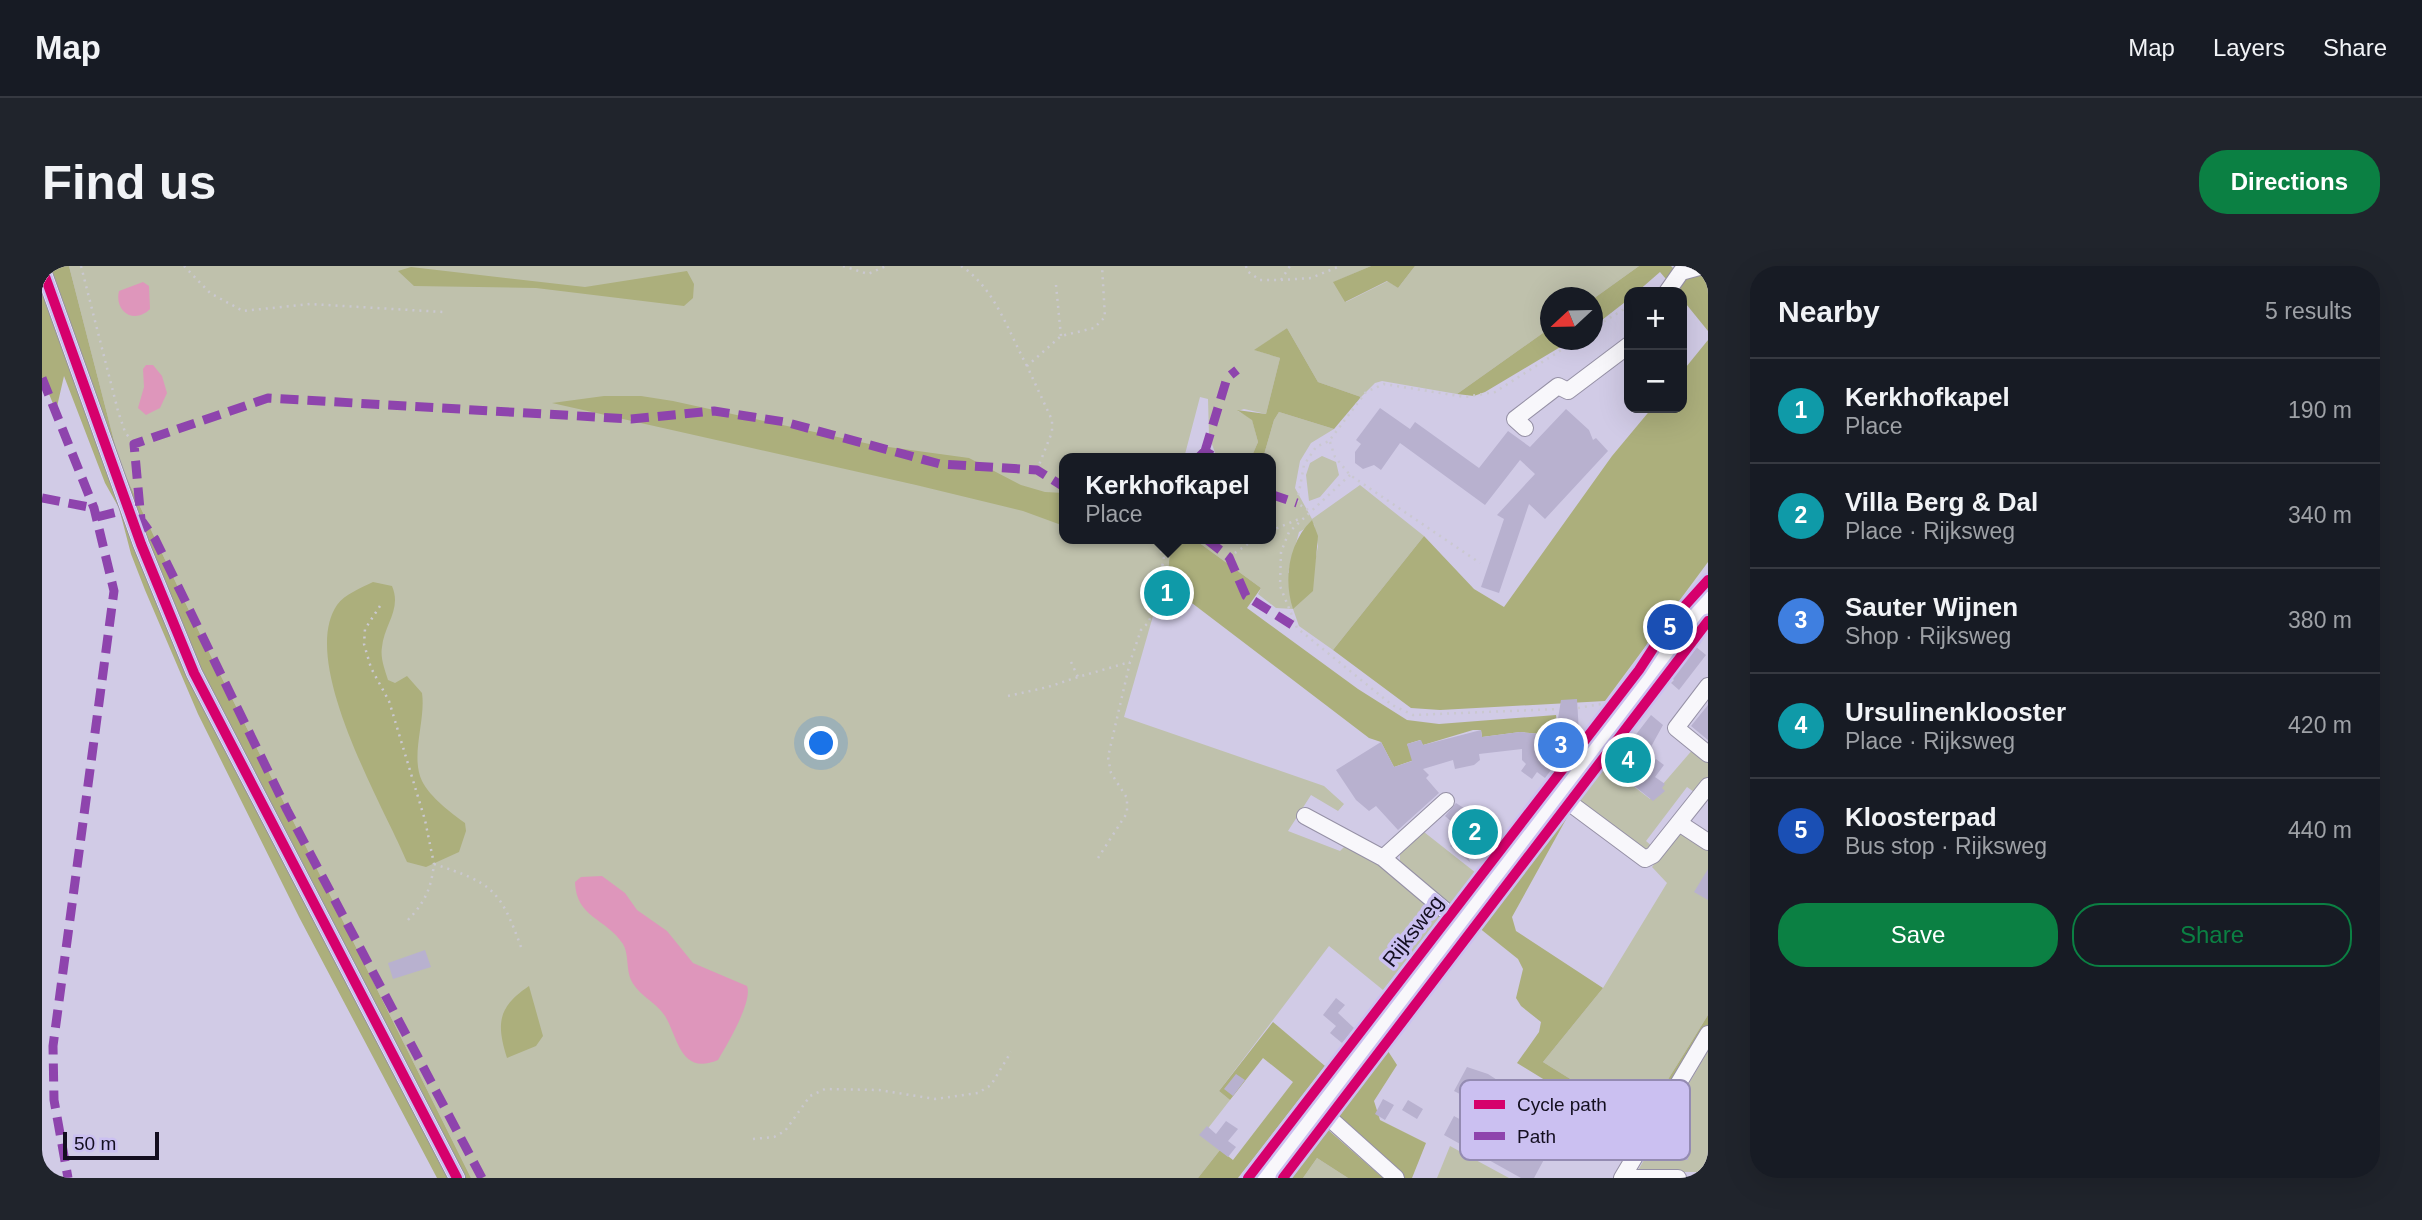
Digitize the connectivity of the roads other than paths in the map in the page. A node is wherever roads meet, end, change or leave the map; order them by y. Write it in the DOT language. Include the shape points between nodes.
graph roads {
  1 [pos="1703,266"];
  2 [pos="42,268"];
  3 [pos="1681,269"];
  4 [pos="1670,287"];
  5 [pos="1624,349"];
  6 [pos="1525,428"];
  7 [pos="1707,603"];
  8 [pos="1708,686"];
  9 [pos="1708,754"];
  10 [pos="1704,791"];
  11 [pos="1559,795"];
  12 [pos="1446,801"];
  13 [pos="1305,816"];
  14 [pos="1679,823"];
  15 [pos="1708,842"];
  16 [pos="1383,858"];
  17 [pos="1461,923"];
  18 [pos="1708,1034"];
  19 [pos="1681,1080"];
  20 [pos="1318,1108"];
  21 [pos="1633,1160"];
  22 [pos="1644,1177"];
  23 [pos="457,1178"];
  24 [pos="1265,1178"];
  25 [pos="1396,1178"];
  26 [pos="1622,1178"];
  27 [pos="1678,1178"];
  1 -- 3 [label="street"];
  2 -- 23 [label="street" via="141,544 194,673"];
  3 -- 4 [label="street"];
  5 -- 6 [label="street" via="1568,391 1558,386 1516,419"];
  7 -- 11 [label="main road, Rijksweg" via="1608,711"];
  8 -- 9 [label="street" via="1676,728"];
  10 -- 14 [label="street"];
  11 -- 14 [label="street" via="1645,859"];
  11 -- 17 [label="main road, Rijksweg"];
  12 -- 16 [label="street"];
  13 -- 16 [label="street"];
  14 -- 15 [label="street"];
  16 -- 17 [label="street"];
  17 -- 20 [label="main road, Rijksweg"];
  18 -- 19 [label="street"];
  20 -- 24 [label="main road, Rijksweg"];
  20 -- 25 [label="street"];
  21 -- 26 [label="street"];
  22 -- 27 [label="street"];
}
